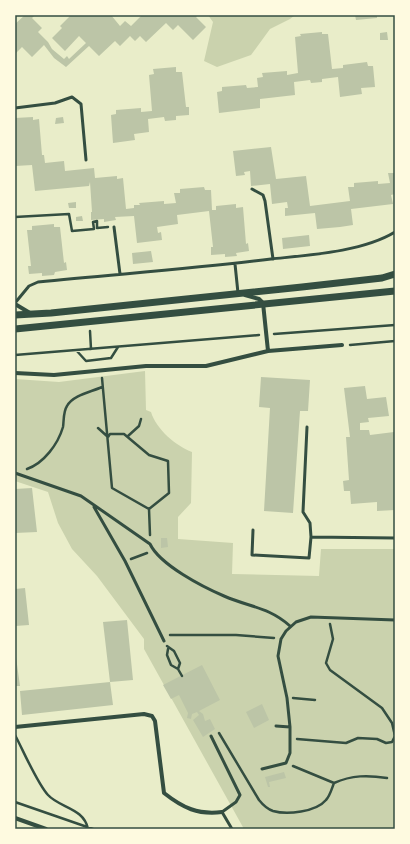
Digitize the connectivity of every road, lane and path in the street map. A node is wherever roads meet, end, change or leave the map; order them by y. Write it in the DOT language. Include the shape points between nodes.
graph roads {
  1 [pos="15,108"];
  2 [pos="86,160"];
  3 [pos="252,188"];
  4 [pos="15,217"];
  5 [pos="114,227"];
  6 [pos="97,228"];
  7 [pos="395,232"];
  8 [pos="273,259"];
  9 [pos="235,264"];
  10 [pos="120,274"];
  11 [pos="395,274"];
  12 [pos="395,291"];
  13 [pos="238,293"];
  14 [pos="15,303"];
  15 [pos="263,303"];
  16 [pos="32,314"];
  17 [pos="15,315"];
  18 [pos="395,325"];
  19 [pos="15,330"];
  20 [pos="266,335"];
  21 [pos="90,337"];
  22 [pos="395,341"];
  23 [pos="342,345"];
  24 [pos="118,346"];
  25 [pos="91,349"];
  26 [pos="76,350"];
  27 [pos="268,351"];
  28 [pos="15,355"];
  29 [pos="15,373"];
  30 [pos="102,379"];
  31 [pos="102,387"];
  32 [pos="141,419"];
  33 [pos="307,427"];
  34 [pos="98,428"];
  35 [pos="128,436"];
  36 [pos="108,437"];
  37 [pos="22,470"];
  38 [pos="15,474"];
  39 [pos="93,505"];
  40 [pos="149,509"];
  41 [pos="253,530"];
  42 [pos="311,537"];
  43 [pos="395,538"];
  44 [pos="150,544"];
  45 [pos="153,550"];
  46 [pos="125,561"];
  47 [pos="326,617"];
  48 [pos="395,620"];
  49 [pos="290,626"];
  50 [pos="162,635"];
  51 [pos="281,639"];
  52 [pos="164,641"];
  53 [pos="168,649"];
  54 [pos="323,660"];
  55 [pos="326,663"];
  56 [pos="178,669"];
  57 [pos="182,676"];
  58 [pos="287,698"];
  59 [pos="315,700"];
  60 [pos="276,726"];
  61 [pos="15,727"];
  62 [pos="290,727"];
  63 [pos="15,735"];
  64 [pos="211,736"];
  65 [pos="395,736"];
  66 [pos="290,738"];
  67 [pos="286,763"];
  68 [pos="262,769"];
  69 [pos="387,778"];
  70 [pos="334,784"];
  71 [pos="15,802"];
  72 [pos="222,812"];
  73 [pos="15,818"];
  74 [pos="88,828"];
  75 [pos="46,829"];
  76 [pos="93,829"];
  77 [pos="232,829"];
  1 -- 2 [label="lane" via="55,103 72,97 81,104"];
  3 -- 8 [label="lane" via="266,201"];
  4 -- 6 [label="path" via="69,214 72,231 94,229 93,222 97,222"];
  5 -- 10 [label="lane"];
  7 -- 8 [label="lane" via="332,252"];
  8 -- 9 [label="lane"];
  9 -- 10 [label="lane"];
  9 -- 13 [label="lane"];
  10 -- 14 [label="lane" via="38,282 29,286"];
  11 -- 13 [label="street" via="374,279"];
  12 -- 15 [label="street"];
  13 -- 15 [label="street" via="259,299"];
  13 -- 16 [label="street"];
  14 -- 16 [label="street"];
  15 -- 19 [label="street"];
  15 -- 20 [label="street"];
  16 -- 17 [label="street"];
  18 -- 20 [label="path"];
  20 -- 24 [label="path"];
  20 -- 27 [label="street"];
  21 -- 25 [label="path"];
  22 -- 23 [label="path"];
  23 -- 27 [label="street"];
  24 -- 25 [label="path"];
  24 -- 26 [label="path" via="111,358 86,361"];
  25 -- 26 [label="path"];
  26 -- 28 [label="path"];
  27 -- 29 [label="street" via="206,366 146,366 54,375"];
  30 -- 31 [label="path"];
  31 -- 36 [label="path"];
  31 -- 37 [label="path" via="73,399 66,406 59,436 47,455 38,464"];
  32 -- 35 [label="path" via="140,426"];
  33 -- 42 [label="lane" via="303,512 310,523"];
  34 -- 36 [label="path"];
  35 -- 36 [label="path" via="110,434"];
  35 -- 40 [label="path" via="149,455 168,461 170,493"];
  36 -- 40 [label="path" via="112,488"];
  38 -- 39 [label="lane" via="81,496"];
  39 -- 44 [label="lane"];
  39 -- 46 [label="lane"];
  40 -- 44 [label="path"];
  41 -- 42 [label="lane" via="252,556 309,558"];
  42 -- 43 [label="lane"];
  44 -- 45 [label="lane"];
  45 -- 46 [label="path"];
  45 -- 49 [label="lane" via="168,564 186,575 225,596 273,613"];
  46 -- 50 [label="lane"];
  47 -- 48 [label="lane"];
  47 -- 49 [label="lane" via="311,617"];
  47 -- 55 [label="path" via="333,639"];
  49 -- 51 [label="lane"];
  50 -- 51 [label="path" via="236,635"];
  50 -- 52 [label="lane"];
  51 -- 58 [label="lane" via="278,656"];
  52 -- 53 [label="path"];
  53 -- 56 [label="path" via="167,655 171,665"];
  53 -- 56 [label="path" via="174,651 177,656 180,663"];
  54 -- 55 [label="path"];
  55 -- 65 [label="path" via="330,670 382,708 392,723"];
  56 -- 57 [label="path"];
  58 -- 59 [label="path"];
  58 -- 62 [label="lane"];
  60 -- 62 [label="lane"];
  61 -- 72 [label="street" via="144,714 152,716 155,720 164,794 187,809 211,814"];
  62 -- 66 [label="lane"];
  63 -- 74 [label="path" via="47,794 55,802 76,810"];
  64 -- 70 [label="path" via="220,733 259,800 273,811 294,812 318,806 327,800"];
  64 -- 72 [label="lane" via="240,795 236,802"];
  65 -- 66 [label="path" via="392,742 386,743 377,739 358,738 346,743"];
  66 -- 67 [label="lane" via="290,753"];
  67 -- 68 [label="lane"];
  67 -- 70 [label="path"];
  69 -- 70 [label="path" via="363,775 344,778"];
  71 -- 74 [label="path"];
  72 -- 77 [label="lane"];
  73 -- 75 [label="street"];
  74 -- 76 [label="path"];
}
